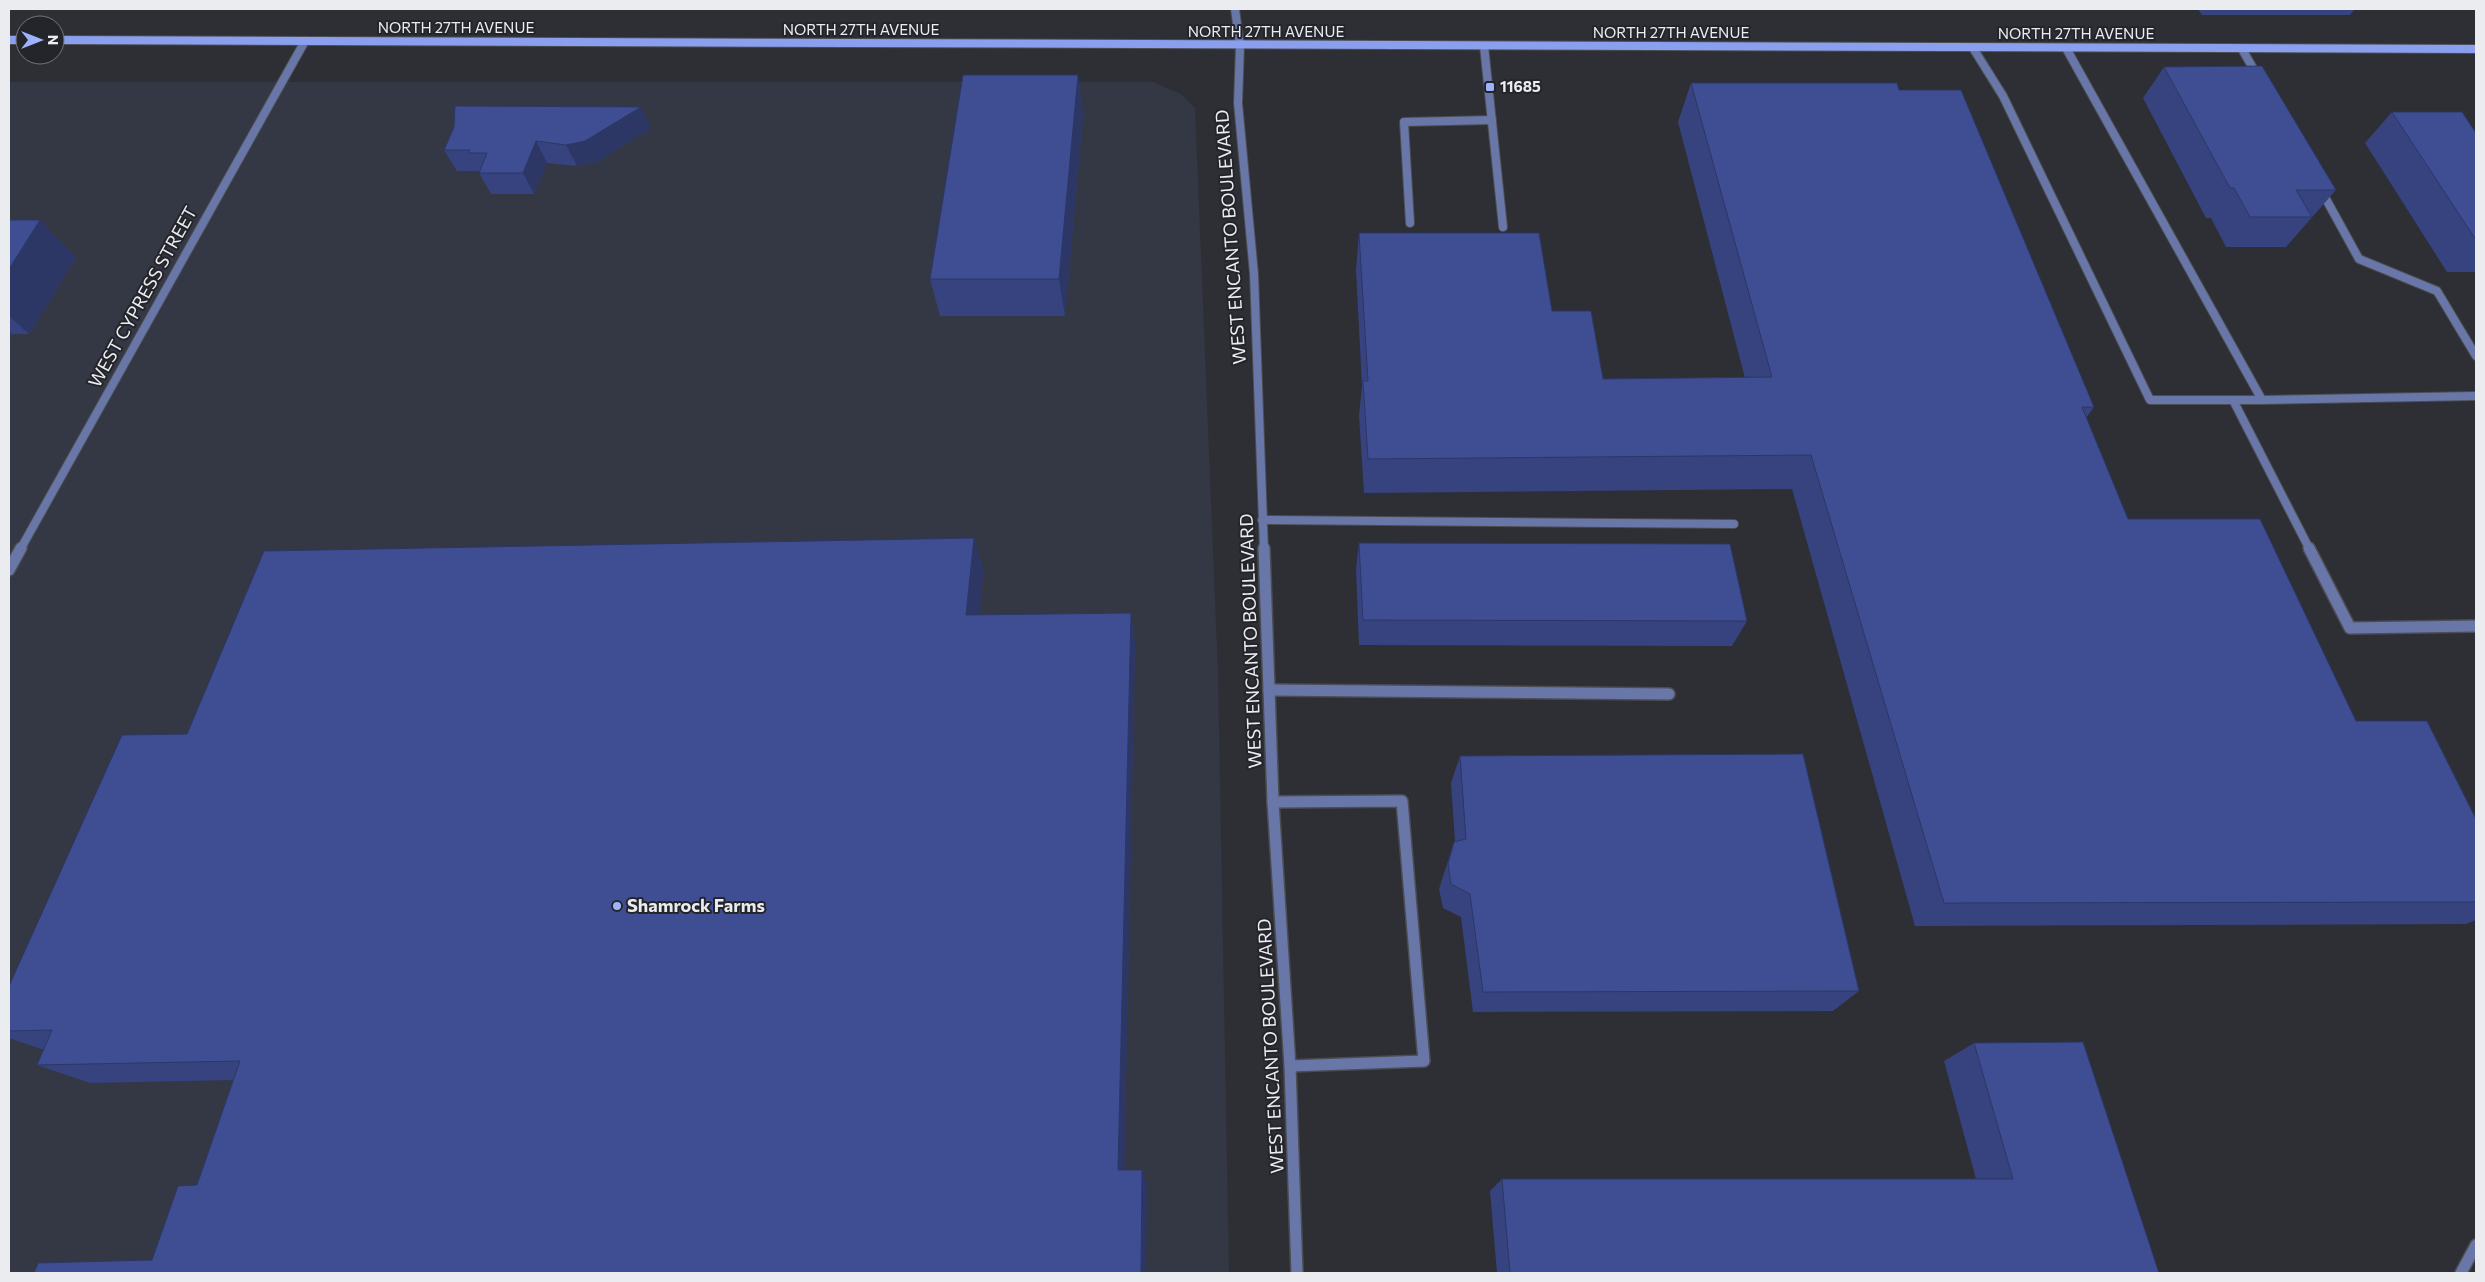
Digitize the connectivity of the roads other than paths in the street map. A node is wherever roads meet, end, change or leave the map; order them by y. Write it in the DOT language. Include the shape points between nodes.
graph roads {
  1 [pos="1235,9"];
  2 [pos="65,40"];
  3 [pos="305,41"];
  4 [pos="1240,46"];
  5 [pos="1484,46"];
  6 [pos="1973,48"];
  7 [pos="2066,48"];
  8 [pos="2242,49"];
  9 [pos="2476,50"];
  10 [pos="2261,82"];
  11 [pos="1492,120"];
  12 [pos="2317,183"];
  13 [pos="1410,223"];
  14 [pos="1503,227"];
  15 [pos="2476,356"];
  16 [pos="2474,396"];
  17 [pos="2233,400"];
  18 [pos="2262,400"];
  19 [pos="2476,405"];
  20 [pos="1262,520"];
  21 [pos="1734,524"];
  22 [pos="9,570"];
  23 [pos="2476,626"];
  24 [pos="1269,690"];
  25 [pos="1669,694"];
  26 [pos="1273,802"];
  27 [pos="1290,1066"];
  28 [pos="2476,1245"];
  29 [pos="1297,1273"];
  30 [pos="2461,1273"];
  1 -- 4 [label="street, WEST ENCANTO BOULEVARD"];
  2 -- 3 [label="main road, NORTH 27TH AVENUE"];
  3 -- 4 [label="main road, NORTH 27TH AVENUE"];
  3 -- 22 [label="street, WEST CYPRESS STREET"];
  4 -- 5 [label="main road, NORTH 27TH AVENUE"];
  4 -- 20 [label="street, WEST ENCANTO BOULEVARD" via="1238,103 1254,274"];
  5 -- 6 [label="main road, NORTH 27TH AVENUE"];
  5 -- 11 [label="street"];
  6 -- 7 [label="main road, NORTH 27TH AVENUE"];
  6 -- 17 [label="street" via="2003,96 2150,400"];
  7 -- 8 [label="main road, NORTH 27TH AVENUE"];
  7 -- 18 [label="street"];
  8 -- 9 [label="main road, NORTH 27TH AVENUE"];
  8 -- 10 [label="street"];
  11 -- 13 [label="street" via="1404,122"];
  11 -- 14 [label="street"];
  12 -- 15 [label="street" via="2360,259 2437,291"];
  16 -- 18 [label="street"];
  16 -- 19 [label="street"];
  17 -- 18 [label="street"];
  17 -- 23 [label="street" via="2350,628"];
  20 -- 21 [label="street"];
  20 -- 24 [label="street, WEST ENCANTO BOULEVARD"];
  24 -- 25 [label="street"];
  24 -- 26 [label="street, WEST ENCANTO BOULEVARD"];
  26 -- 27 [label="street, WEST ENCANTO BOULEVARD"];
  26 -- 27 [label="street" via="1402,801 1424,1061"];
  27 -- 29 [label="street, WEST ENCANTO BOULEVARD"];
  28 -- 30 [label="street"];
}
